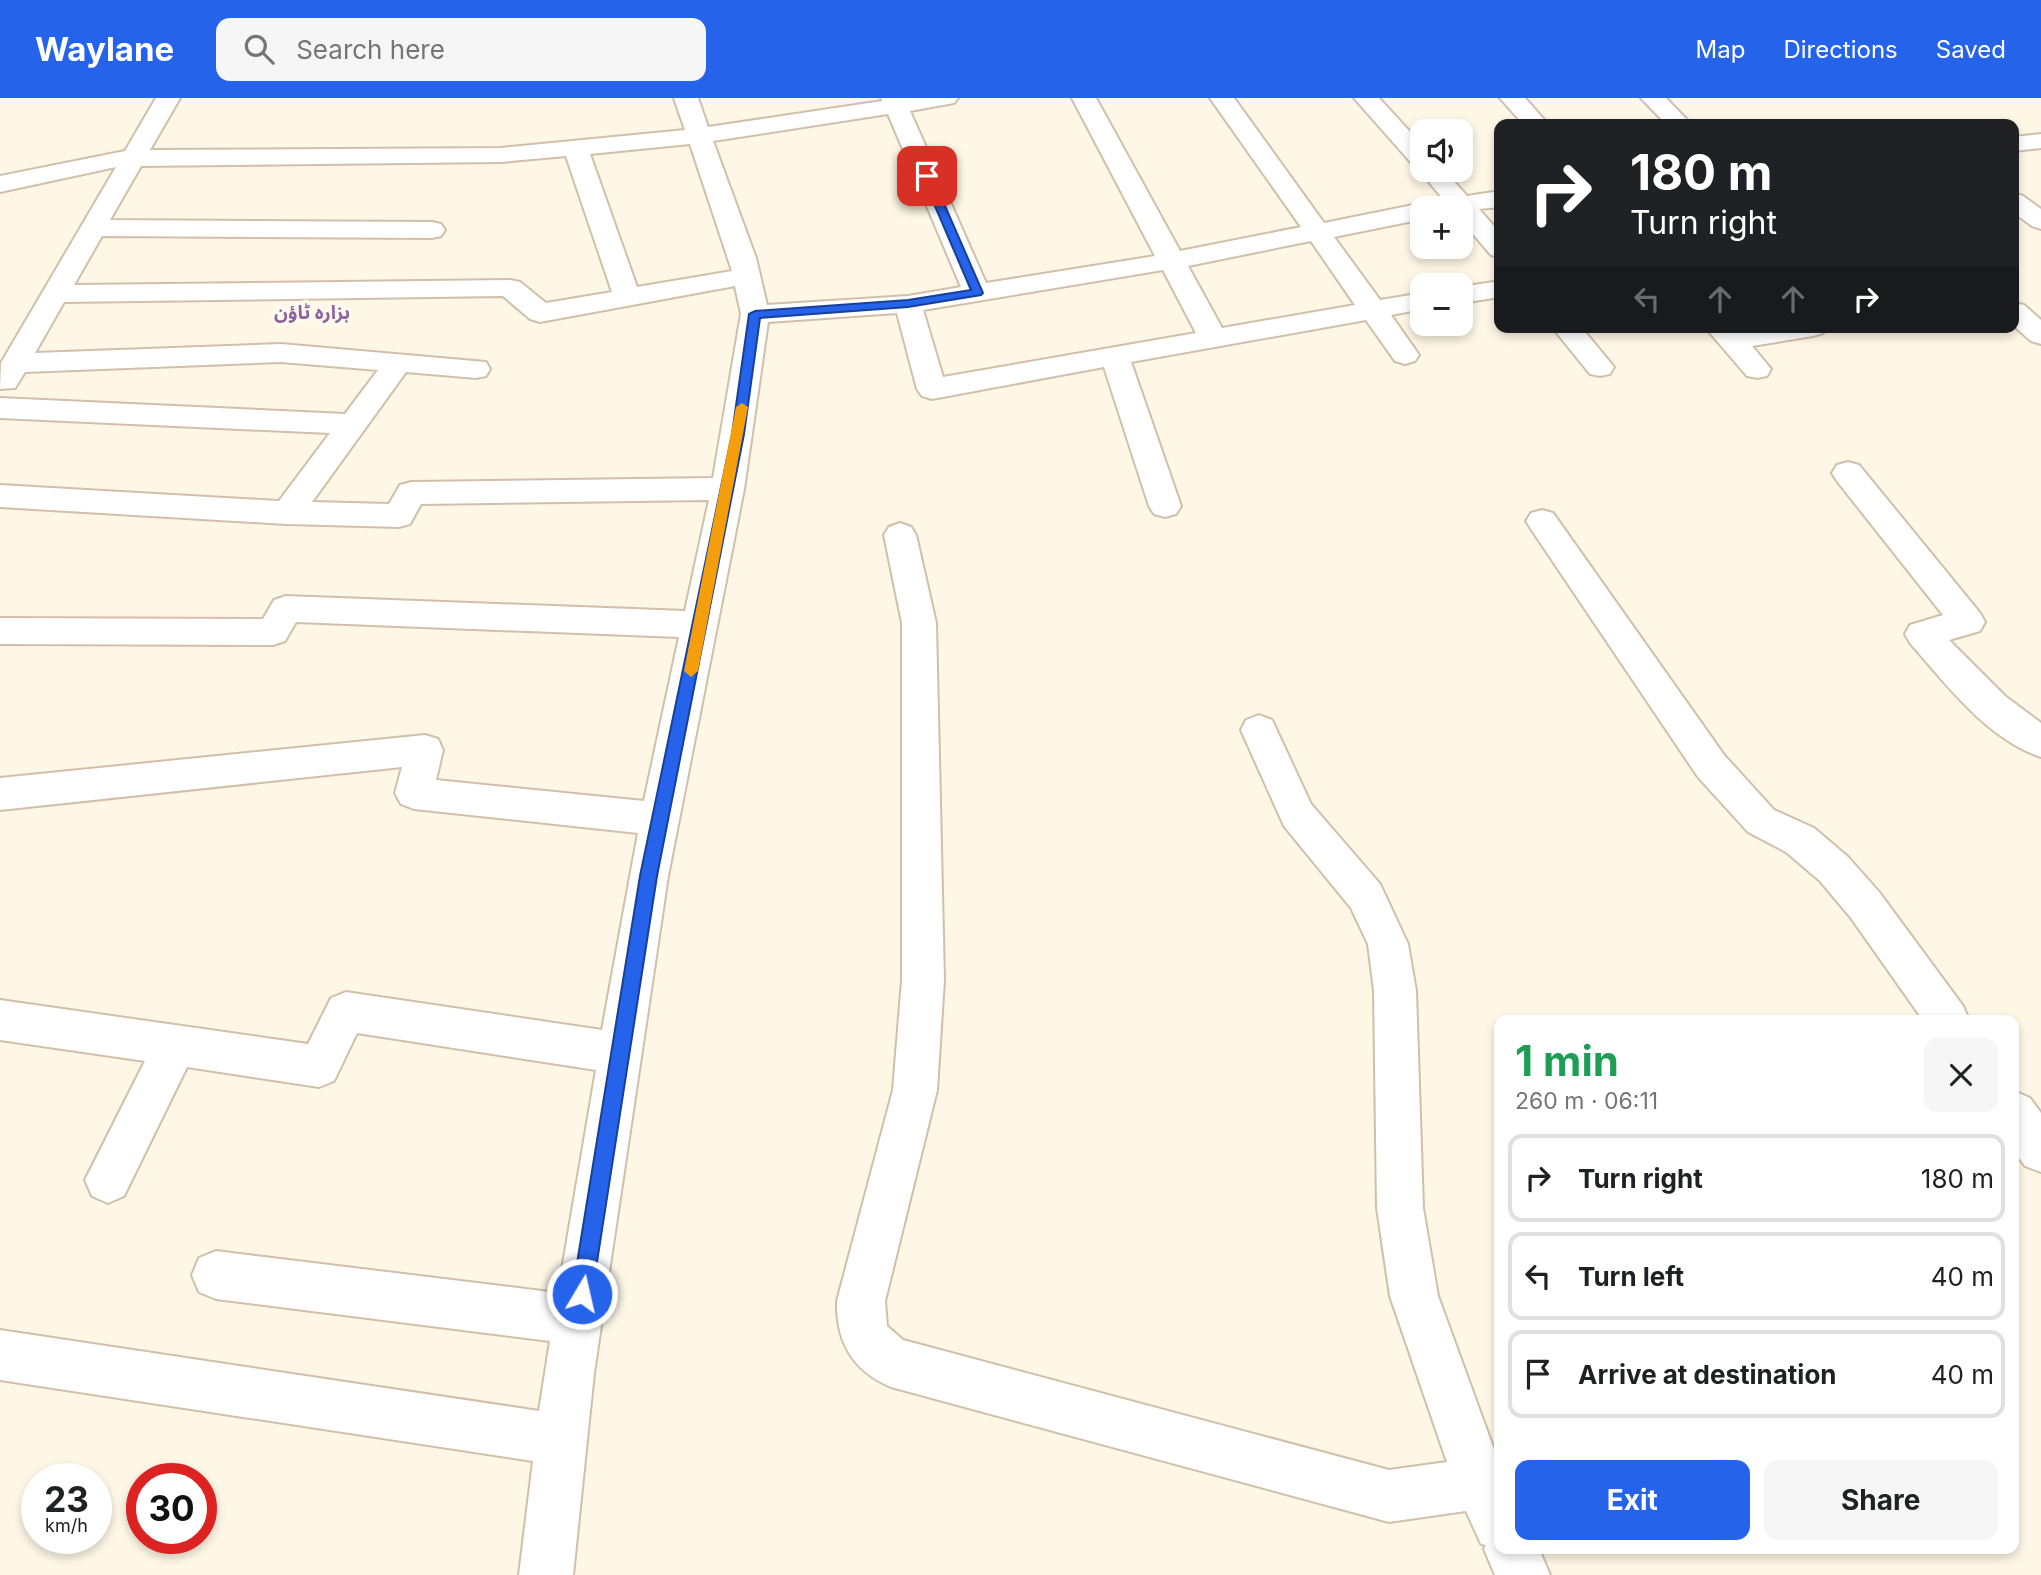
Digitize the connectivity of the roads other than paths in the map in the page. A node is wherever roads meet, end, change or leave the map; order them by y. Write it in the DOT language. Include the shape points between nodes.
graph roads {
  1 [pos="168,98"];
  2 [pos="685,98"];
  3 [pos="946,98"];
  4 [pos="1084,98"];
  5 [pos="1222,98"];
  6 [pos="1366,98"];
  7 [pos="1512,98"];
  8 [pos="1653,98"];
  9 [pos="895,102"];
  10 [pos="1531,119"];
  11 [pos="1674,119"];
  12 [pos="698,136"];
  13 [pos="2041,141"];
  14 [pos="2019,143"];
  15 [pos="575,147"];
  16 [pos="1410,147"];
  17 [pos="134,159"];
  18 [pos="0,184"];
  19 [pos="1494,200"];
  20 [pos="1473,203"];
  21 [pos="2019,205"];
  22 [pos="1410,214"];
  23 [pos="2041,221"];
  24 [pos="1473,226"];
  25 [pos="94,228"];
  26 [pos="432,230"];
  27 [pos="1317,232"];
  28 [pos="1494,244"];
  29 [pos="1172,261"];
  30 [pos="747,276"];
  31 [pos="1494,290"];
  32 [pos="977,293"];
  33 [pos="1473,293"];
  34 [pos="55,295"];
  35 [pos="627,298"];
  36 [pos="1410,303"];
  37 [pos="908,304"];
  38 [pos="1372,309"];
  39 [pos="755,314"];
  40 [pos="2019,316"];
  41 [pos="1571,333"];
  42 [pos="1725,334"];
  43 [pos="2041,335"];
  44 [pos="1213,338"];
  45 [pos="1405,355"];
  46 [pos="1115,356"];
  47 [pos="15,363"];
  48 [pos="398,363"];
  49 [pos="1600,368"];
  50 [pos="476,369"];
  51 [pos="1757,369"];
  52 [pos="0,390"];
  53 [pos="0,408"];
  54 [pos="353,424"];
  55 [pos="1848,473"];
  56 [pos="727,489"];
  57 [pos="0,496"];
  58 [pos="1165,506"];
  59 [pos="287,513"];
  60 [pos="1542,520"];
  61 [pos="900,535"];
  62 [pos="701,625"];
  63 [pos="0,631"];
  64 [pos="1259,730"];
  65 [pos="2041,742"];
  66 [pos="0,794"];
  67 [pos="660,819"];
  68 [pos="1944,1015"];
  69 [pos="0,1020"];
  70 [pos="176,1045"];
  71 [pos="620,1053"];
  72 [pos="108,1180"];
  73 [pos="216,1275"];
  74 [pos="577,1321"];
  75 [pos="0,1355"];
  76 [pos="561,1440"];
  77 [pos="1480,1483"];
  78 [pos="1494,1512"];
  79 [pos="1513,1554"];
  80 [pos="546,1575"];
  81 [pos="1523,1575"];
  1 -- 17 [label="street"];
  2 -- 12 [label="street"];
  3 -- 9 [label="street"];
  4 -- 29 [label="street"];
  5 -- 27 [label="street"];
  6 -- 16 [label="street"];
  7 -- 10 [label="street"];
  8 -- 11 [label="street"];
  9 -- 12 [label="street"];
  9 -- 32 [label="street"];
  12 -- 15 [label="street"];
  12 -- 30 [label="street"];
  13 -- 14 [label="street"];
  15 -- 17 [label="street" via="501,155"];
  15 -- 35 [label="street"];
  17 -- 18 [label="street"];
  17 -- 25 [label="street"];
  19 -- 20 [label="street"];
  21 -- 23 [label="street"];
  22 -- 27 [label="street"];
  24 -- 28 [label="street"];
  25 -- 26 [label="street"];
  25 -- 34 [label="street"];
  27 -- 29 [label="street"];
  27 -- 38 [label="street"];
  29 -- 32 [label="street"];
  29 -- 44 [label="street"];
  30 -- 35 [label="street"];
  30 -- 39 [label="street"];
  31 -- 33 [label="street"];
  32 -- 37 [label="street"];
  34 -- 35 [label="street" via="510,288 540,313"];
  34 -- 47 [label="street"];
  36 -- 38 [label="street"];
  37 -- 39 [label="street"];
  37 -- 46 [label="street" via="932,389"];
  38 -- 44 [label="street"];
  38 -- 45 [label="street"];
  39 -- 56 [label="street"];
  40 -- 43 [label="street"];
  41 -- 49 [label="street"];
  42 -- 51 [label="street"];
  44 -- 46 [label="street"];
  46 -- 58 [label="street"];
  47 -- 48 [label="street" via="281,354"];
  47 -- 52 [label="street"];
  48 -- 50 [label="street"];
  48 -- 54 [label="street"];
  53 -- 54 [label="street"];
  54 -- 59 [label="street"];
  55 -- 65 [label="street" via="1968,622 1922,634 1987,704"];
  56 -- 59 [label="street" via="411,493 399,516"];
  56 -- 62 [label="street"];
  57 -- 59 [label="street"];
  60 -- 68 [label="street" via="1711,766 1761,821 1800,840 1834,869"];
  61 -- 77 [label="street" via="919,623 923,980 915,1090 861,1301 860,1326 872,1350 891,1362 1389,1496"];
  62 -- 63 [label="street" via="286,609 273,632"];
  62 -- 67 [label="street"];
  64 -- 77 [label="street" via="1297,815 1366,897 1388,944 1395,990 1400,1208 1414,1296"];
  66 -- 67 [label="street" via="425,750 414,793"];
  67 -- 71 [label="street"];
  69 -- 70 [label="street"];
  70 -- 71 [label="street" via="319,1066 346,1012"];
  70 -- 72 [label="street"];
  71 -- 74 [label="street"];
  73 -- 74 [label="street"];
  74 -- 76 [label="street"];
  75 -- 76 [label="street"];
  76 -- 80 [label="street"];
  77 -- 78 [label="street"];
  79 -- 81 [label="street"];
}
